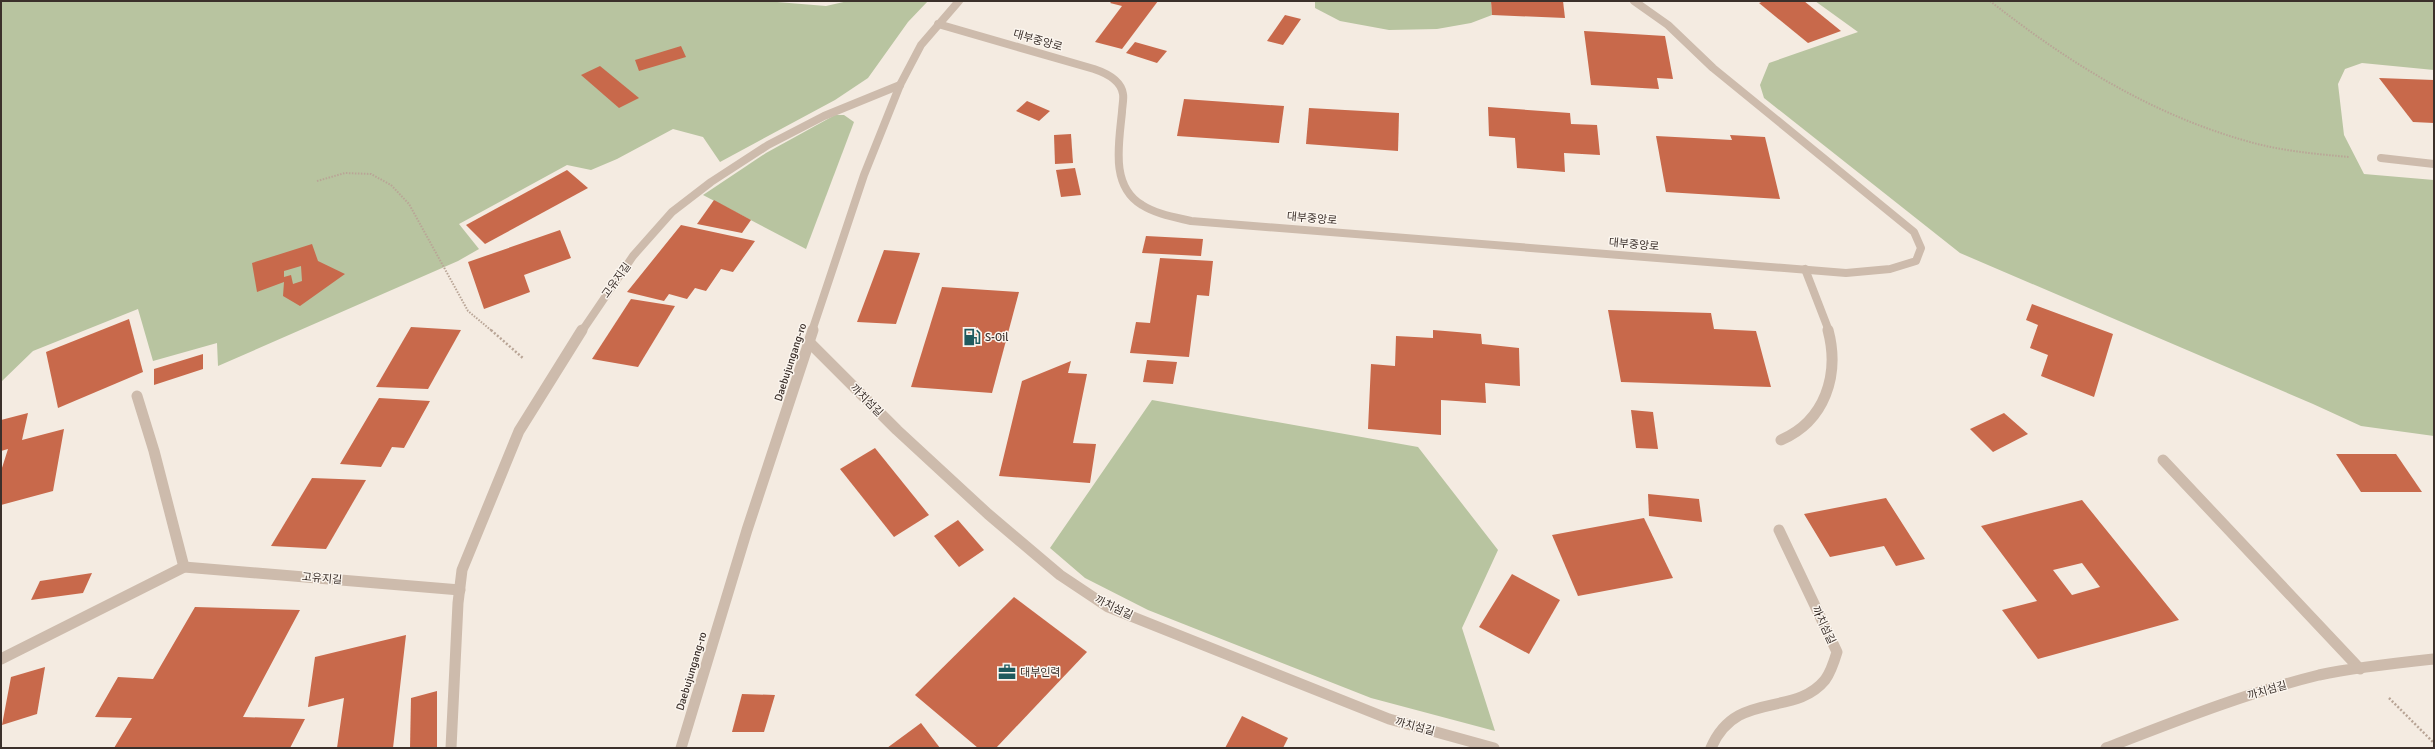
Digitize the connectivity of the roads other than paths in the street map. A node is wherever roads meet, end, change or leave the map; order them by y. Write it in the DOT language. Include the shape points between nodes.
graph roads {
  1 [pos="959,1"];
  2 [pos="1634,1"];
  3 [pos="938,24"];
  4 [pos="900,86"];
  5 [pos="2381,158"];
  6 [pos="2434,164"];
  7 [pos="1805,269"];
  8 [pos="809,342"];
  9 [pos="137,396"];
  10 [pos="1781,440"];
  11 [pos="2163,460"];
  12 [pos="1779,530"];
  13 [pos="184,567"];
  14 [pos="460,590"];
  15 [pos="1,659"];
  16 [pos="2434,659"];
  17 [pos="2360,669"];
  18 [pos="452,748"];
  19 [pos="681,748"];
  20 [pos="1494,748"];
  21 [pos="1711,748"];
  22 [pos="2106,748"];
  1 -- 3 [label="street, Daebujungang-ro"];
  2 -- 7 [label="street, 대부중앙로" via="1668,25 1714,68 1914,232 1921,248 1916,261 1901,268 1846,273"];
  3 -- 4 [label="street, Daebujungang-ro" via="921,45"];
  3 -- 7 [label="street, 대부중앙로" via="1107,73 1119,82 1124,94 1118,175 1125,191 1140,205 1165,216 1191,221"];
  4 -- 8 [label="street, Daebujungang-ro" via="864,175"];
  4 -- 14 [label="street, 고유지길" via="824,116 768,145 711,182 672,212 633,256 604,296 519,431 462,570"];
  5 -- 6 [label="street"];
  7 -- 10 [label="street" via="1825,316 1833,350 1833,376 1825,399 1813,417 1800,432"];
  8 -- 19 [label="street, Daebujungang-ro" via="747,530"];
  8 -- 20 [label="street, 까치섬길" via="891,424 1075,588 1108,606 1388,719"];
  9 -- 13 [label="street"];
  11 -- 17 [label="street"];
  12 -- 21 [label="street, 까치섬길" via="1836,652 1832,669 1822,685 1806,695 1732,716 1719,729"];
  13 -- 14 [label="street, 고유지길"];
  13 -- 15 [label="street"];
  14 -- 18 [label="street, 고유지길"];
  16 -- 17 [label="street, 까치섬길"];
  17 -- 22 [label="street, 까치섬길" via="2306,678 2226,702"];
}
